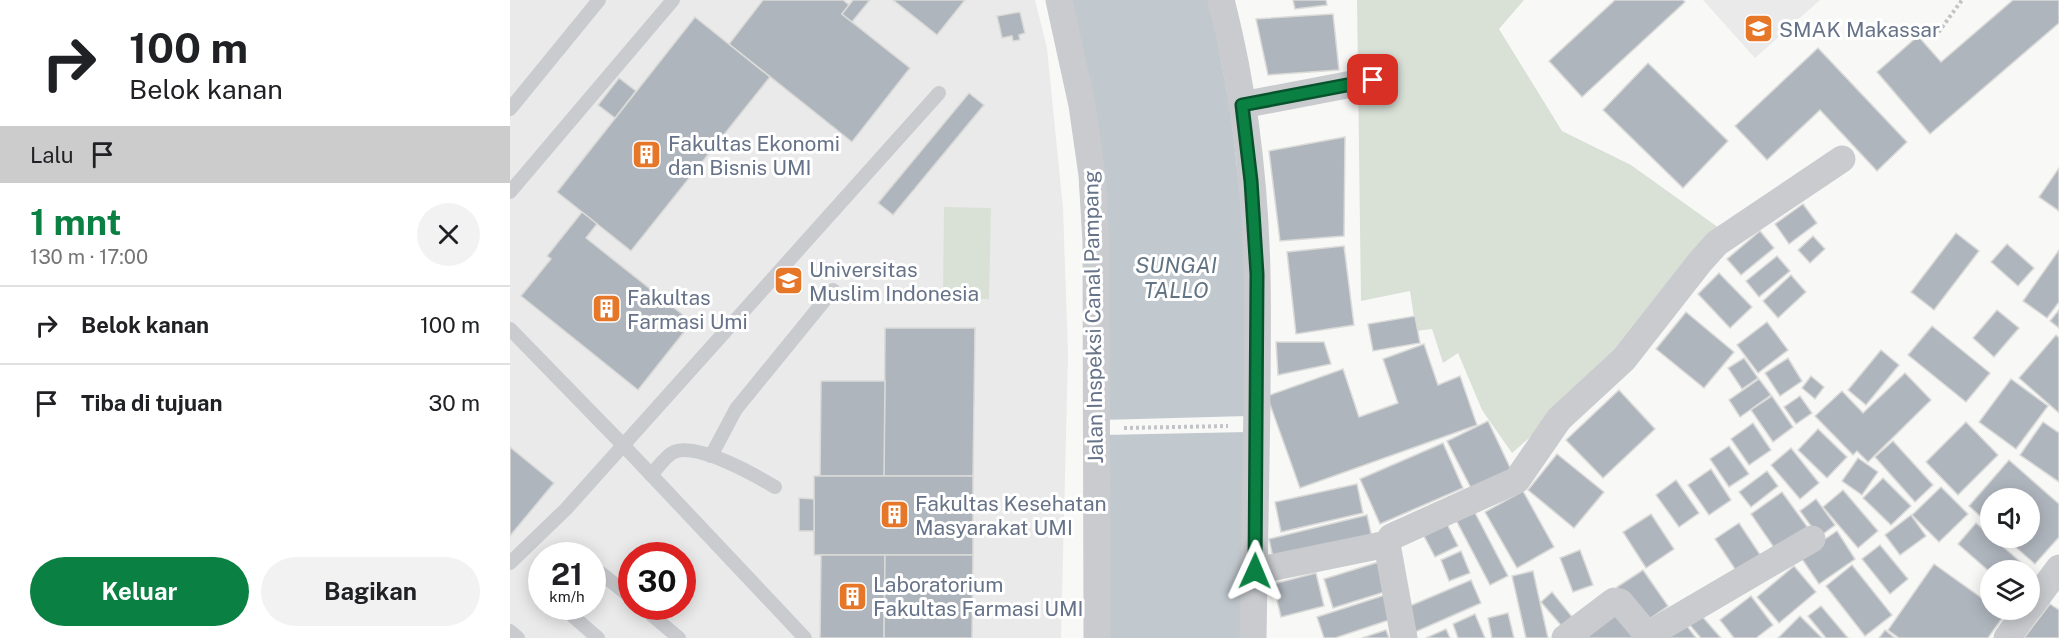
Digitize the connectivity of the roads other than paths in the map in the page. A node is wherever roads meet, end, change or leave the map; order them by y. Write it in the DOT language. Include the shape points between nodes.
graph roads {
  1 [pos="599,0"];
  2 [pos="673,0"];
  3 [pos="1059,0"];
  4 [pos="1221,0"];
  5 [pos="1373,80"];
  6 [pos="939,93"];
  7 [pos="1242,105"];
  8 [pos="510,109"];
  9 [pos="1842,159"];
  10 [pos="510,192"];
  11 [pos="833,290"];
  12 [pos="510,330"];
  13 [pos="623,445"];
  14 [pos="711,456"];
  15 [pos="651,475"];
  16 [pos="775,487"];
  17 [pos="1812,539"];
  18 [pos="1388,544"];
  19 [pos="510,563"];
  20 [pos="2059,568"];
  21 [pos="1255,571"];
  22 [pos="606,577"];
  23 [pos="618,587"];
  24 [pos="2040,593"];
  25 [pos="577,620"];
  26 [pos="658,620"];
  27 [pos="2020,620"];
  28 [pos="510,631"];
  29 [pos="1649,637"];
  30 [pos="518,638"];
  31 [pos="598,638"];
  32 [pos="679,638"];
  33 [pos="805,638"];
  34 [pos="1097,638"];
  35 [pos="1253,638"];
  36 [pos="1404,638"];
  37 [pos="1565,638"];
  38 [pos="2007,638"];
  1 -- 8 [label="lane"];
  2 -- 10 [label="lane"];
  3 -- 34 [label="street, Jalan Inspeksi Canal Pampang" via="1082,105 1096,242"];
  4 -- 7 [label="street"];
  5 -- 7 [label="street"];
  6 -- 13 [label="lane"];
  7 -- 21 [label="street" via="1257,274"];
  9 -- 18 [label="street" via="1717,243 1624,359 1559,419 1517,480 1394,534"];
  11 -- 14 [label="lane" via="736,409"];
  12 -- 13 [label="lane"];
  13 -- 15 [label="lane"];
  13 -- 19 [label="lane" via="566,509"];
  14 -- 15 [label="lane" via="674,452"];
  14 -- 16 [label="lane"];
  15 -- 33 [label="lane"];
  17 -- 29 [label="street"];
  18 -- 21 [label="street"];
  18 -- 36 [label="street"];
  20 -- 24 [label="street"];
  21 -- 35 [label="street"];
  22 -- 23 [label="lane"];
  25 -- 31 [label="lane"];
  26 -- 32 [label="lane"];
  27 -- 38 [label="street"];
  28 -- 30 [label="lane"];
  29 -- 37 [label="street" via="1620,602 1614,601"];
}
